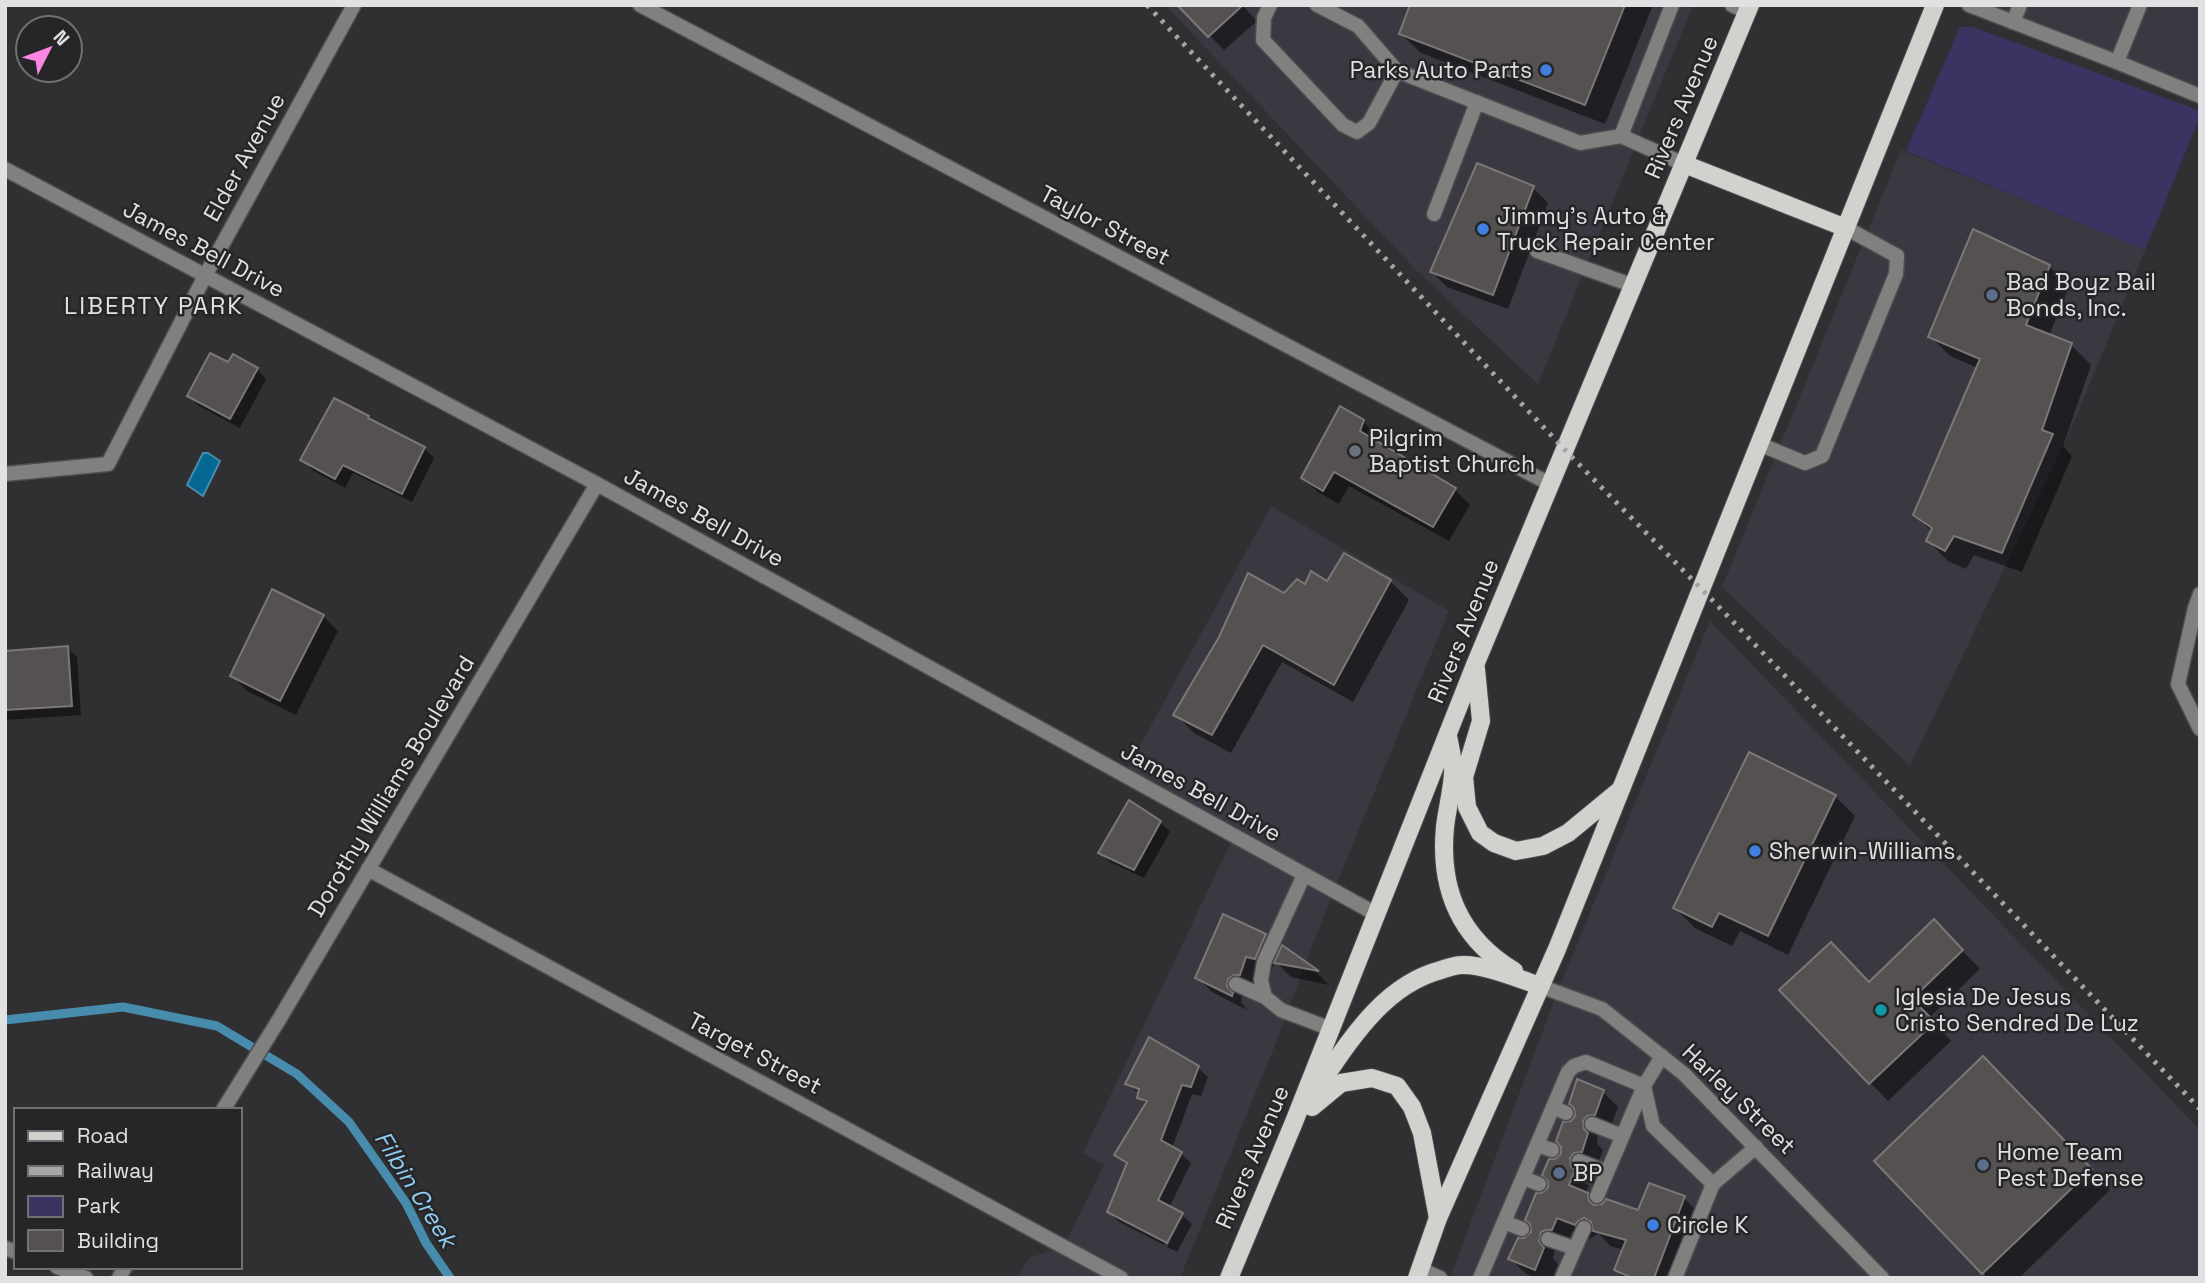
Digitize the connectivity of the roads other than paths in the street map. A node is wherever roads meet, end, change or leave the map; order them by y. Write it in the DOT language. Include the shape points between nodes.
graph roads {
  1 [pos="354,5"];
  2 [pos="640,5"];
  3 [pos="1270,5"];
  4 [pos="1317,5"];
  5 [pos="1672,5"];
  6 [pos="1935,5"];
  7 [pos="1969,5"];
  8 [pos="2020,5"];
  9 [pos="2140,5"];
  10 [pos="1743,7"];
  11 [pos="2013,22"];
  12 [pos="2117,62"];
  13 [pos="1397,71"];
  14 [pos="2200,96"];
  15 [pos="1476,102"];
  16 [pos="1621,136"];
  17 [pos="1684,164"];
  18 [pos="5,170"];
  19 [pos="1434,214"];
  20 [pos="1846,228"];
  21 [pos="1537,251"];
  22 [pos="205,276"];
  23 [pos="1633,286"];
  24 [pos="1759,444"];
  25 [pos="5,474"];
  26 [pos="597,484"];
  27 [pos="1550,484"];
  28 [pos="2200,594"];
  29 [pos="1475,665"];
  30 [pos="2200,729"];
  31 [pos="1448,736"];
  32 [pos="1620,791"];
  33 [pos="368,869"];
  34 [pos="1304,875"];
  35 [pos="1376,914"];
  36 [pos="1236,984"];
  37 [pos="1540,986"];
  38 [pos="1265,998"];
  39 [pos="1331,1029"];
  40 [pos="1662,1056"];
  41 [pos="1644,1086"];
  42 [pos="224,1108"];
  43 [pos="1294,1122"];
  44 [pos="1591,1124"];
  45 [pos="1622,1136"];
  46 [pos="1537,1145"];
  47 [pos="1756,1147"];
  48 [pos="1552,1150"];
  49 [pos="1578,1161"];
  50 [pos="1607,1172"];
  51 [pos="1523,1178"];
  52 [pos="1539,1184"];
  53 [pos="1713,1184"];
  54 [pos="1597,1196"];
  55 [pos="1438,1218"];
  56 [pos="1504,1222"];
  57 [pos="1584,1228"];
  58 [pos="1522,1229"];
  59 [pos="1548,1238"];
  60 [pos="1574,1248"];
  61 [pos="62,1269"];
  62 [pos="1419,1273"];
  63 [pos="86,1278"];
  64 [pos="1121,1278"];
  65 [pos="1229,1278"];
  66 [pos="1440,1278"];
  67 [pos="1480,1278"];
  68 [pos="1562,1278"];
  69 [pos="1675,1278"];
  70 [pos="1882,1278"];
  1 -- 22 [label="street, Elder Avenue"];
  2 -- 27 [label="street, Taylor Street"];
  3 -- 13 [label="street" via="1263,40 1343,125 1357,132 1369,123"];
  4 -- 13 [label="street" via="1358,26"];
  5 -- 16 [label="street"];
  6 -- 20 [label="main road"];
  7 -- 11 [label="street"];
  8 -- 11 [label="street"];
  9 -- 12 [label="street"];
  10 -- 17 [label="main road, Rivers Avenue"];
  11 -- 12 [label="street"];
  12 -- 14 [label="street"];
  13 -- 15 [label="street"];
  15 -- 16 [label="street" via="1580,143"];
  15 -- 19 [label="street"];
  16 -- 17 [label="street"];
  17 -- 20 [label="main road"];
  17 -- 23 [label="main road, Rivers Avenue"];
  18 -- 22 [label="street, James Bell Drive"];
  20 -- 24 [label="main road"];
  20 -- 24 [label="street" via="1897,256 1896,274 1822,456 1805,463"];
  21 -- 23 [label="street"];
  22 -- 25 [label="street, Elder Avenue" via="108,464"];
  22 -- 26 [label="street, James Bell Drive"];
  23 -- 27 [label="main road, Rivers Avenue"];
  24 -- 32 [label="main road"];
  26 -- 33 [label="street, Dorothy Williams Boulevard"];
  26 -- 34 [label="street, James Bell Drive"];
  27 -- 29 [label="main road, Rivers Avenue"];
  28 -- 30 [label="street" via="2178,684"];
  29 -- 31 [label="main road, Rivers Avenue"];
  29 -- 32 [label="main road" via="1481,721 1464,777 1467,807 1480,833 1516,851 1543,846 1568,833"];
  31 -- 35 [label="main road, Rivers Avenue"];
  31 -- 37 [label="main road" via="1453,771 1444,860 1453,905 1471,935 1493,958"];
  32 -- 37 [label="main road"];
  33 -- 42 [label="street, Dorothy Williams Boulevard"];
  33 -- 64 [label="street, Target Street"];
  34 -- 35 [label="street, James Bell Drive"];
  34 -- 38 [label="street" via="1264,962"];
  35 -- 39 [label="main road, Rivers Avenue"];
  36 -- 38 [label="street"];
  37 -- 40 [label="street, Harley Street" via="1602,1009"];
  37 -- 43 [label="main road" via="1502,972 1462,965 1426,974 1398,989 1348,1044"];
  37 -- 55 [label="main road"];
  38 -- 39 [label="street" via="1281,1010"];
  39 -- 43 [label="main road, Rivers Avenue"];
  40 -- 41 [label="street"];
  40 -- 47 [label="street, Harley Street"];
  41 -- 45 [label="street"];
  41 -- 46 [label="street" via="1586,1062 1574,1066 1568,1072 1559,1110"];
  41 -- 53 [label="street" via="1653,1126"];
  43 -- 55 [label="main road" via="1341,1083 1372,1078 1396,1086 1412,1107 1422,1133"];
  43 -- 65 [label="main road, Rivers Avenue"];
  44 -- 45 [label="street"];
  45 -- 50 [label="street"];
  46 -- 48 [label="street"];
  46 -- 51 [label="street"];
  47 -- 53 [label="street"];
  47 -- 70 [label="street, Harley Street"];
  49 -- 50 [label="street"];
  50 -- 54 [label="street"];
  51 -- 52 [label="street"];
  51 -- 56 [label="street"];
  53 -- 69 [label="street"];
  55 -- 62 [label="main road"];
  56 -- 58 [label="street"];
  56 -- 67 [label="street"];
  57 -- 60 [label="street"];
  59 -- 60 [label="street"];
  60 -- 68 [label="street"];
  61 -- 63 [label="street"];
  62 -- 66 [label="street"];
}
